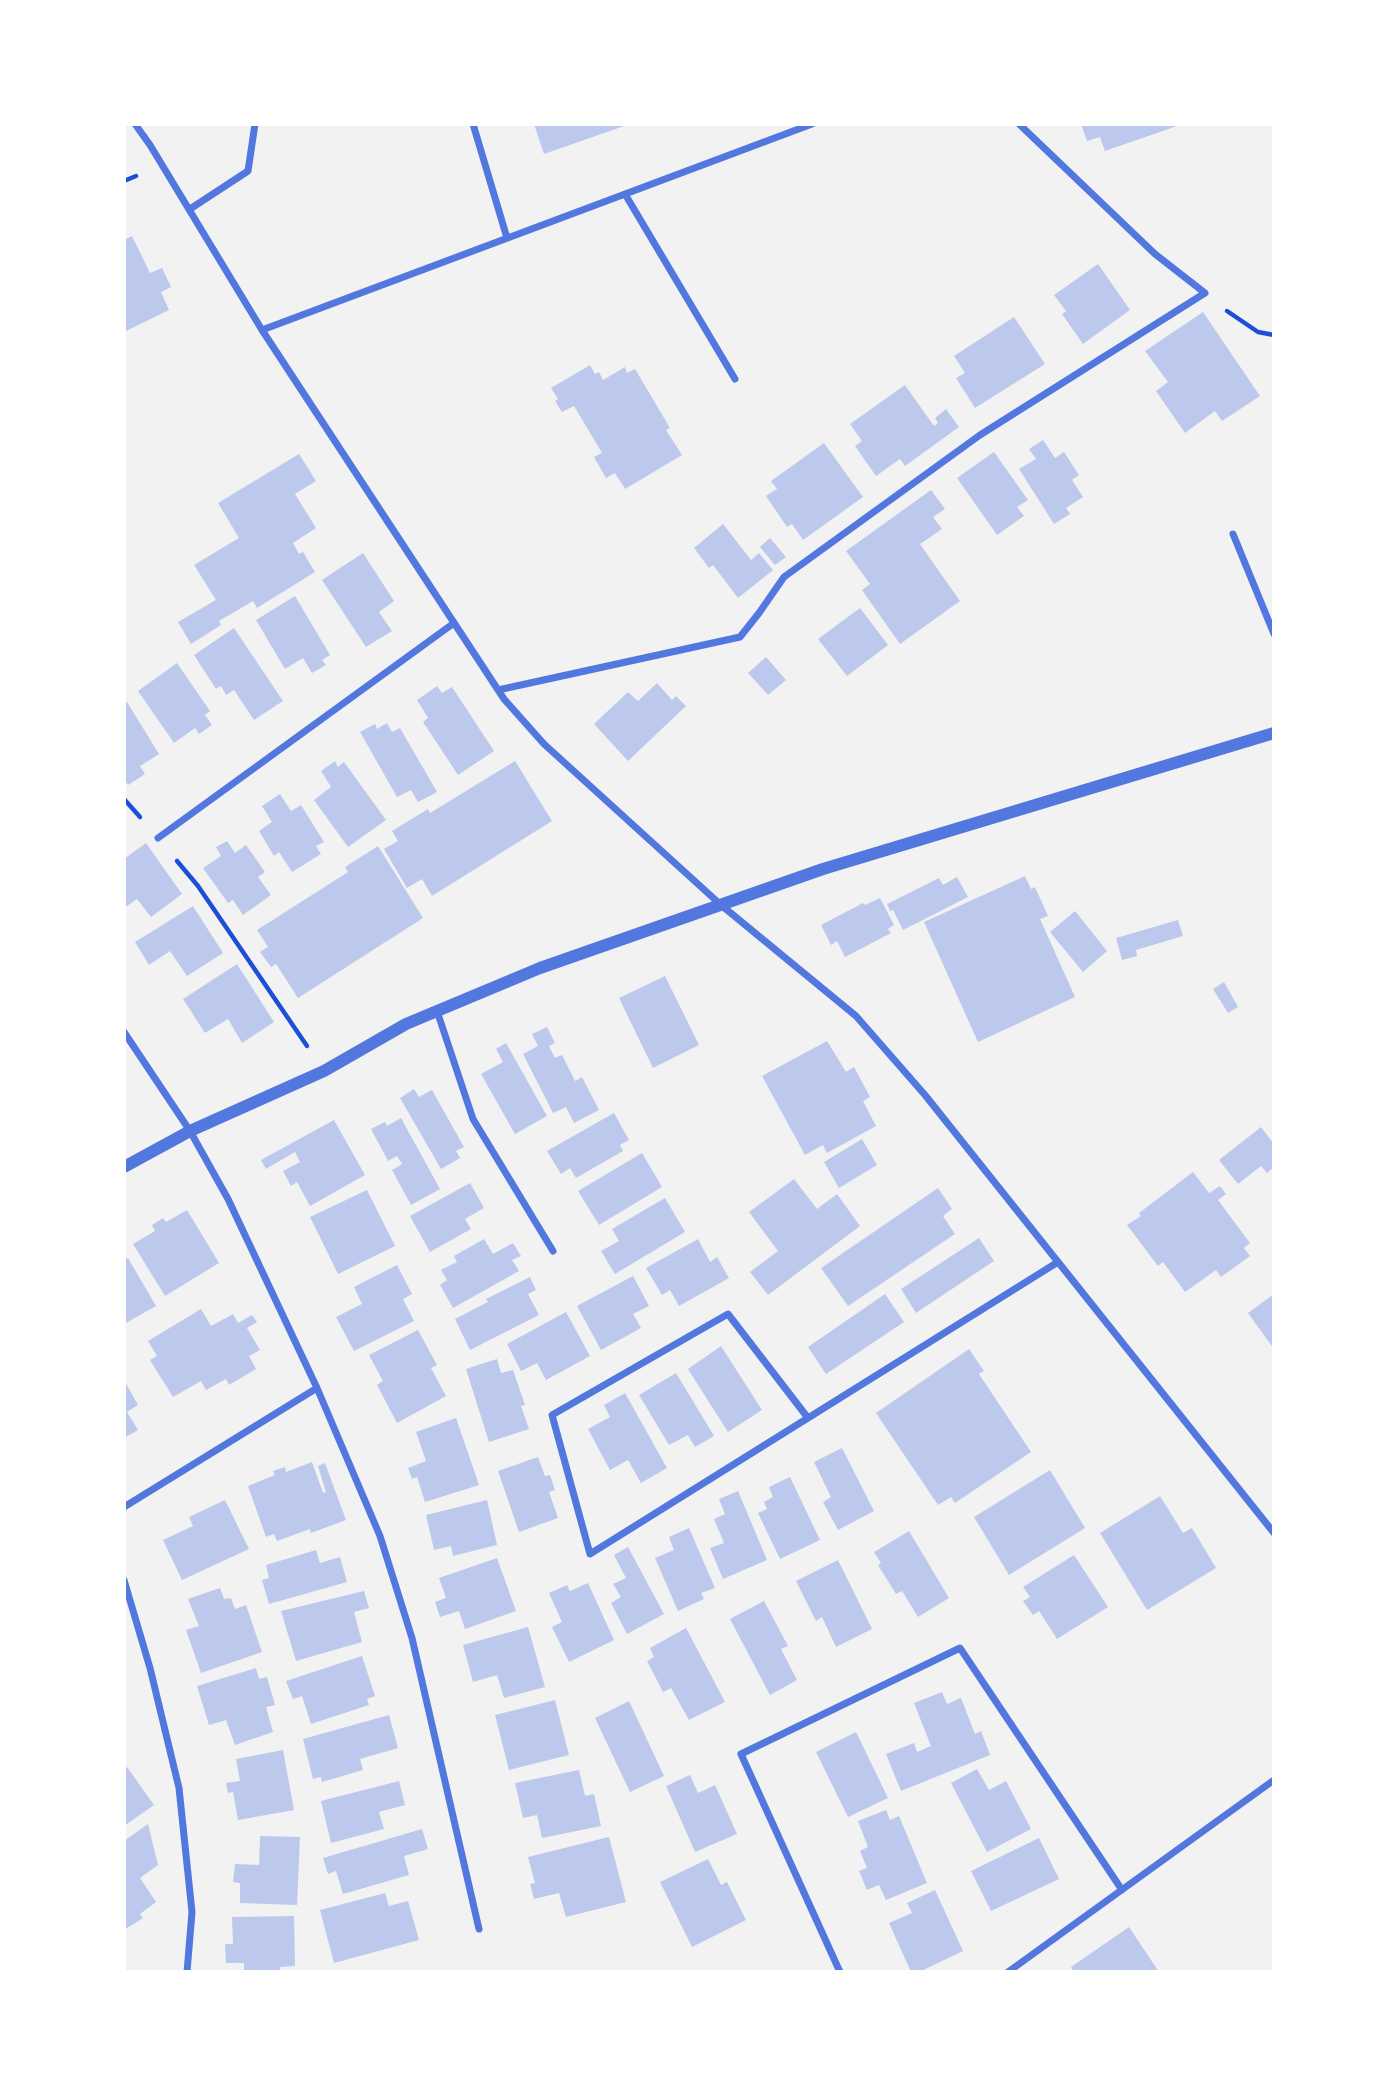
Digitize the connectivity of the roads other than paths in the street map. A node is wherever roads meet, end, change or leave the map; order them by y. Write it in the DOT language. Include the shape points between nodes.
graph roads {
  1 [pos="135,124"];
  2 [pos="254,124"];
  3 [pos="472,124"];
  4 [pos="812,124"];
  5 [pos="1019,124"];
  6 [pos="625,194"];
  7 [pos="190,209"];
  8 [pos="507,238"];
  9 [pos="262,330"];
  10 [pos="734,379"];
  11 [pos="1233,534"];
  12 [pos="454,623"];
  13 [pos="1274,634"];
  14 [pos="498,690"];
  15 [pos="1274,733"];
  16 [pos="158,838"];
  17 [pos="720,905"];
  18 [pos="437,1011"];
  19 [pos="124,1032"];
  20 [pos="190,1131"];
  21 [pos="124,1167"];
  22 [pos="553,1251"];
  23 [pos="1058,1262"];
  24 [pos="317,1388"];
  25 [pos="808,1418"];
  26 [pos="124,1507"];
  27 [pos="1274,1533"];
  28 [pos="124,1580"];
  29 [pos="1274,1780"];
  30 [pos="1122,1890"];
  31 [pos="479,1929"];
  32 [pos="187,1972"];
  33 [pos="840,1972"];
  34 [pos="1008,1972"];
  1 -- 7 [label="street"];
  2 -- 7 [label="street" via="248,171"];
  3 -- 8 [label="street"];
  4 -- 6 [label="street"];
  5 -- 14 [label="street" via="1155,254 1205,293 980,436 784,578 740,637"];
  6 -- 8 [label="street"];
  6 -- 10 [label="street"];
  7 -- 9 [label="street"];
  8 -- 9 [label="street"];
  9 -- 12 [label="street"];
  11 -- 13 [label="street"];
  12 -- 14 [label="street"];
  12 -- 16 [label="street"];
  14 -- 17 [label="street" via="544,744"];
  15 -- 17 [label="street" via="823,869"];
  17 -- 18 [label="street" via="540,968"];
  17 -- 23 [label="street" via="856,1016"];
  18 -- 20 [label="street" via="324,1071"];
  18 -- 22 [label="street" via="473,1119"];
  19 -- 20 [label="street"];
  20 -- 21 [label="street"];
  20 -- 24 [label="street" via="228,1199"];
  23 -- 25 [label="street"];
  23 -- 27 [label="street"];
  24 -- 26 [label="street"];
  24 -- 31 [label="street" via="380,1536 412,1638"];
  25 -- 25 [label="street" via="647,1518 590,1554 552,1415 728,1314"];
  28 -- 32 [label="street" via="179,1788 192,1912"];
  29 -- 30 [label="street"];
  30 -- 33 [label="street" via="960,1648 741,1754"];
  30 -- 34 [label="street"];
}
